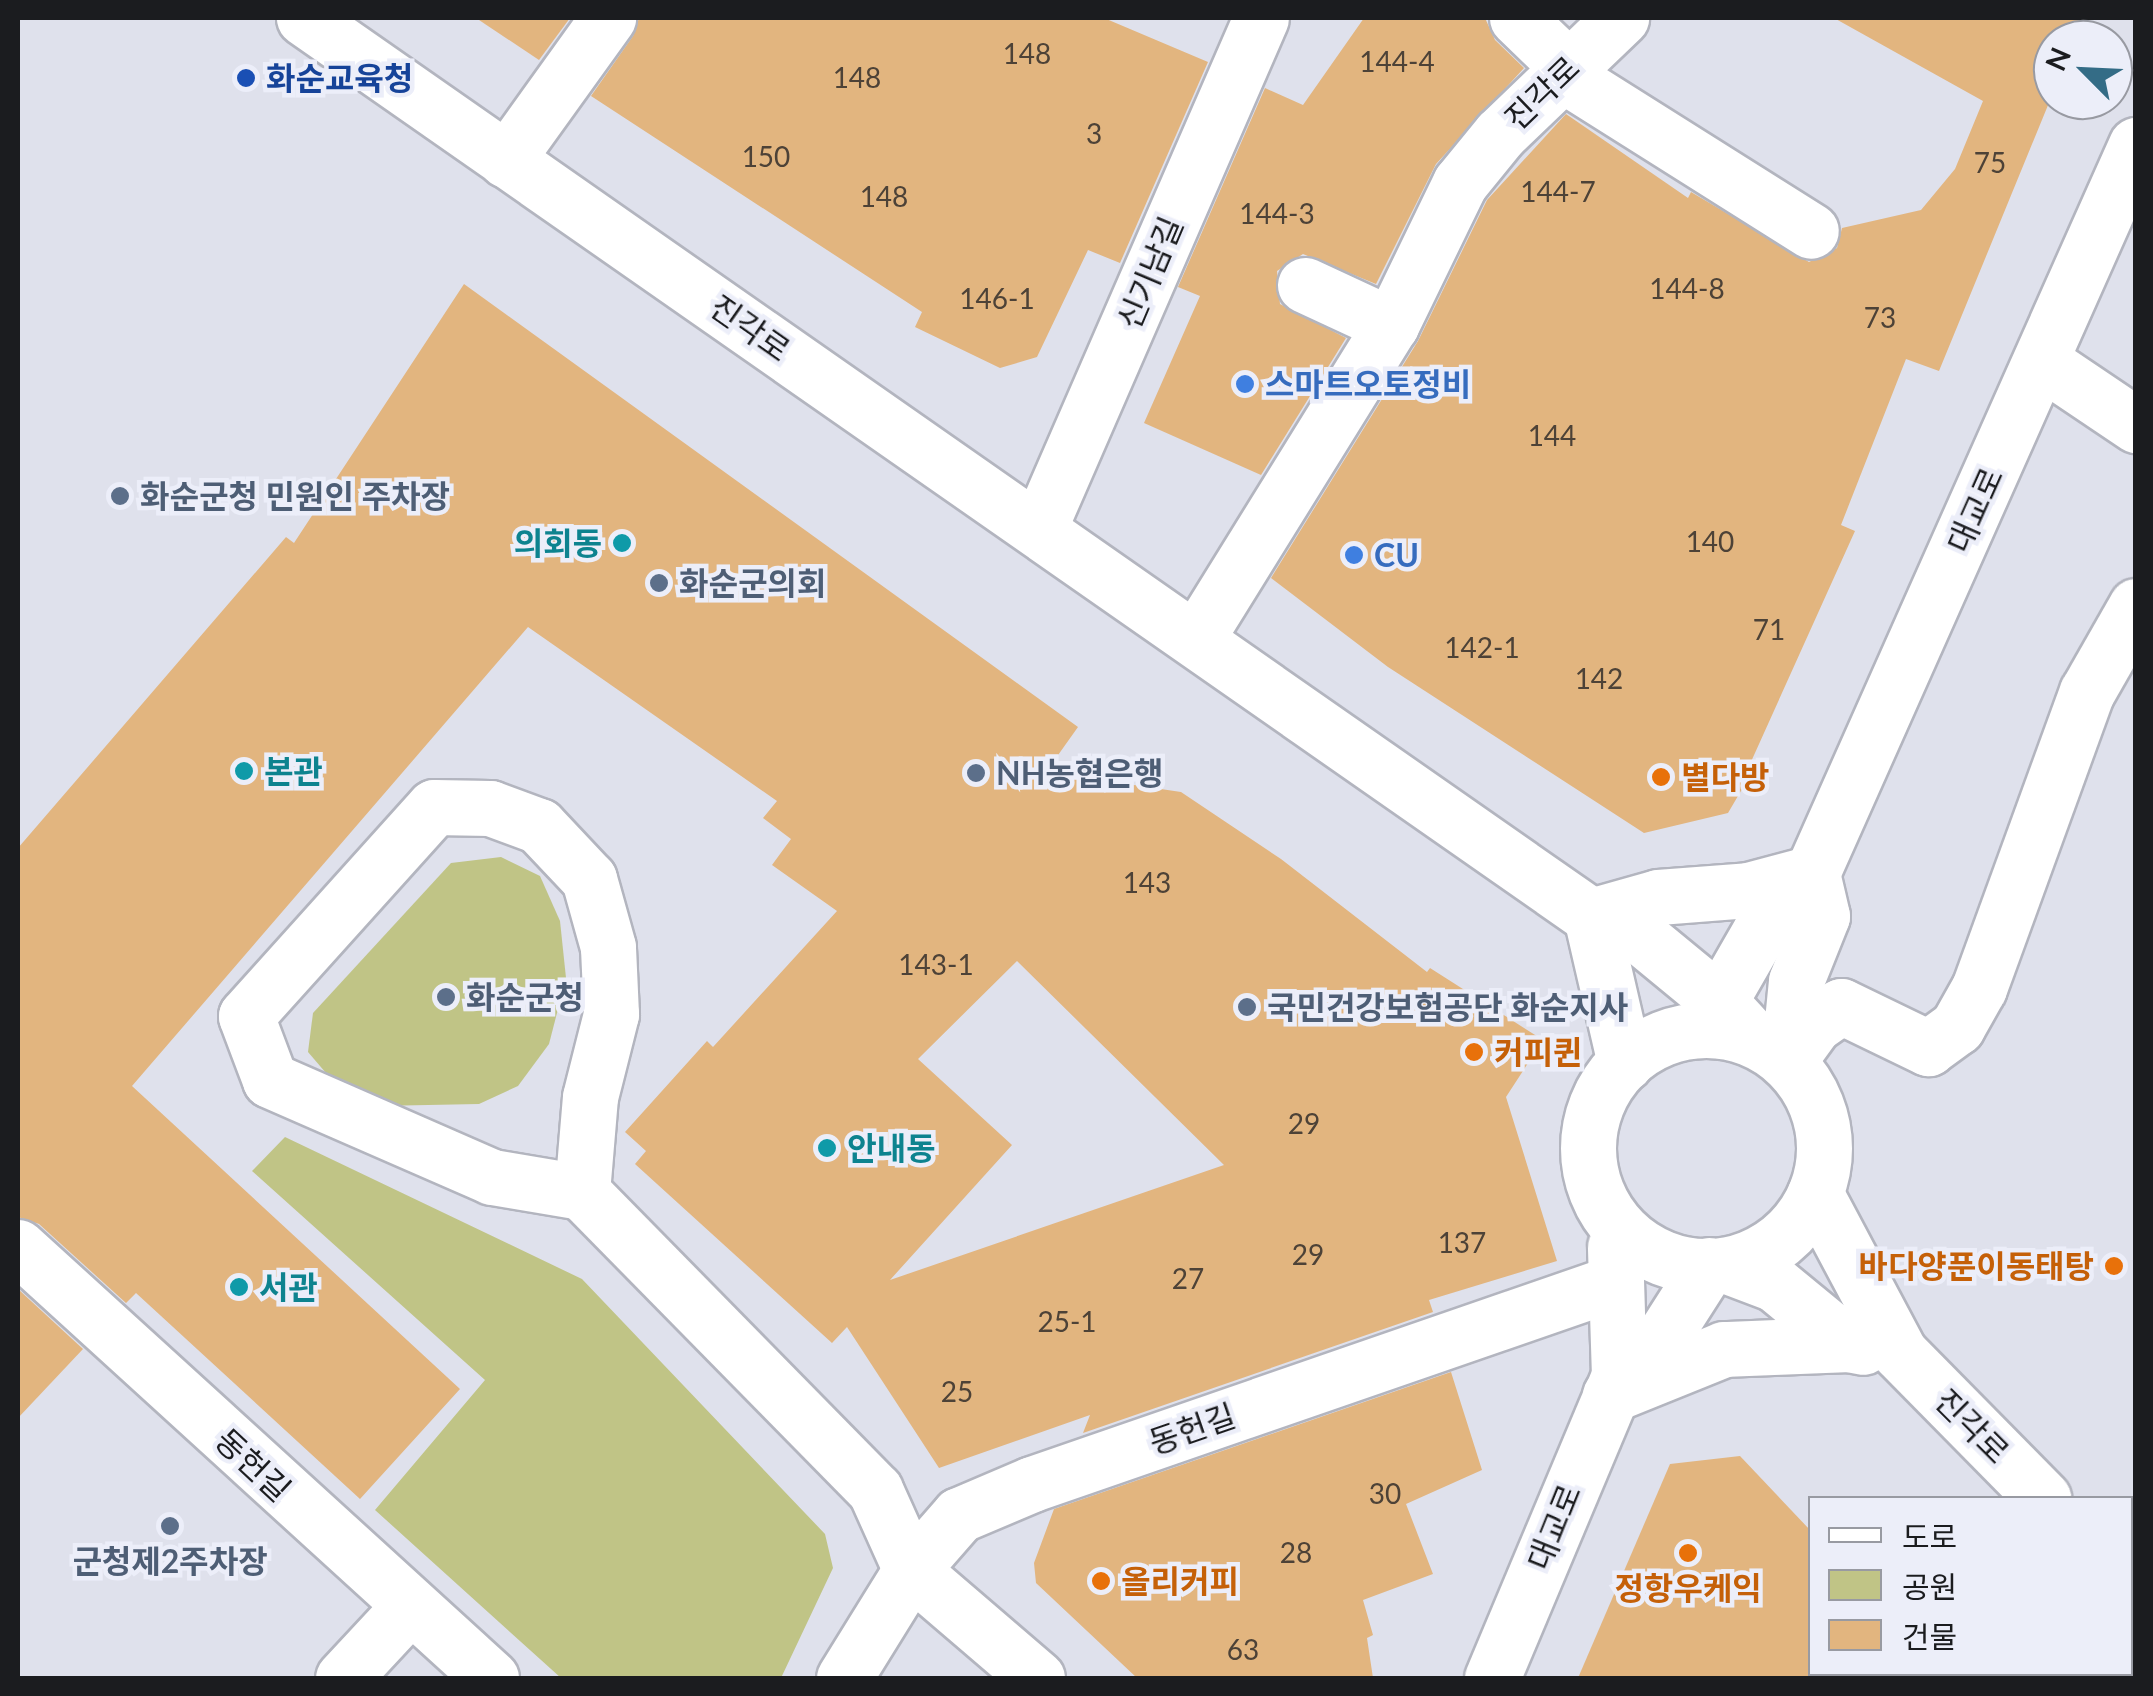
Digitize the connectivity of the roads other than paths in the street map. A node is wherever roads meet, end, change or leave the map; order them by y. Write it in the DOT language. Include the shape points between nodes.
graph roads {
  1 [pos="304,18"];
  2 [pos="608,18"];
  3 [pos="1261,18"];
  4 [pos="1517,18"];
  5 [pos="1621,18"];
  6 [pos="1566,71"];
  7 [pos="2136,146"];
  8 [pos="506,160"];
  9 [pos="1811,231"];
  10 [pos="1305,285"];
  11 [pos="1391,325"];
  12 [pos="2041,362"];
  13 [pos="2136,425"];
  14 [pos="1040,528"];
  15 [pos="2136,606"];
  16 [pos="1196,639"];
  17 [pos="1812,873"];
  18 [pos="1590,916"];
  19 [pos="1741,1033"];
  20 [pos="1624,1063"];
  21 [pos="582,1192"];
  22 [pos="1814,1193"];
  23 [pos="1614,1223"];
  24 [pos="18,1247"];
  25 [pos="1717,1265"];
  26 [pos="1616,1282"];
  27 [pos="1874,1349"];
  28 [pos="1614,1385"];
  29 [pos="2042,1496"];
  30 [pos="911,1570"];
  31 [pos="409,1607"];
  32 [pos="343,1678"];
  33 [pos="491,1678"];
  34 [pos="844,1678"];
  35 [pos="1037,1678"];
  36 [pos="1492,1678"];
  1 -- 8 [label="street, 진각로"];
  2 -- 8 [label="street"];
  3 -- 14 [label="street, 신기남길"];
  4 -- 6 [label="street"];
  5 -- 6 [label="street, 진각로"];
  6 -- 9 [label="street"];
  6 -- 11 [label="street, 진각로" via="1460,184"];
  7 -- 12 [label="street, 대교로"];
  8 -- 14 [label="street, 진각로"];
  10 -- 11 [label="street"];
  11 -- 16 [label="street, 진각로"];
  12 -- 13 [label="street"];
  12 -- 17 [label="street, 대교로"];
  14 -- 16 [label="street, 진각로"];
  15 -- 19 [label="street" via="2086,692 1978,988 1957,1027 1928,1048 1842,1006 1814,1025"];
  16 -- 18 [label="street, 진각로"];
  17 -- 18 [label="street"];
  17 -- 19 [label="street, 대교로" via="1762,929"];
  17 -- 19 [label="street" via="1822,916 1796,981"];
  18 -- 19 [label="street, 진각로" via="1629,927"];
  18 -- 20 [label="street"];
  19 -- 20 [label="street" via="1677,1032"];
  19 -- 22 [label="street" via="1813,1096 1824,1135"];
  20 -- 23 [label="street" via="1596,1104 1587,1140 1591,1178"];
  21 -- 21 [label="street" via="492,1177 270,1080 246,1016 434,808 490,808 539,826 590,879 608,947 611,1014 590,1096"];
  21 -- 30 [label="street" via="875,1490"];
  22 -- 25 [label="street" via="1777,1244"];
  22 -- 27 [label="street"];
  23 -- 25 [label="street" via="1663,1260"];
  23 -- 26 [label="street"];
  24 -- 31 [label="street, 동헌길"];
  25 -- 27 [label="street" via="1776,1284"];
  25 -- 28 [label="street" via="1661,1340"];
  26 -- 28 [label="street"];
  26 -- 30 [label="street, 동헌길" via="1032,1484 959,1516"];
  27 -- 28 [label="street" via="1724,1349"];
  27 -- 29 [label="street, 진각로"];
  28 -- 36 [label="street, 대교로"];
  30 -- 34 [label="street, 동헌길"];
  30 -- 35 [label="street"];
  31 -- 32 [label="street"];
  31 -- 33 [label="street, 동헌길"];
}
